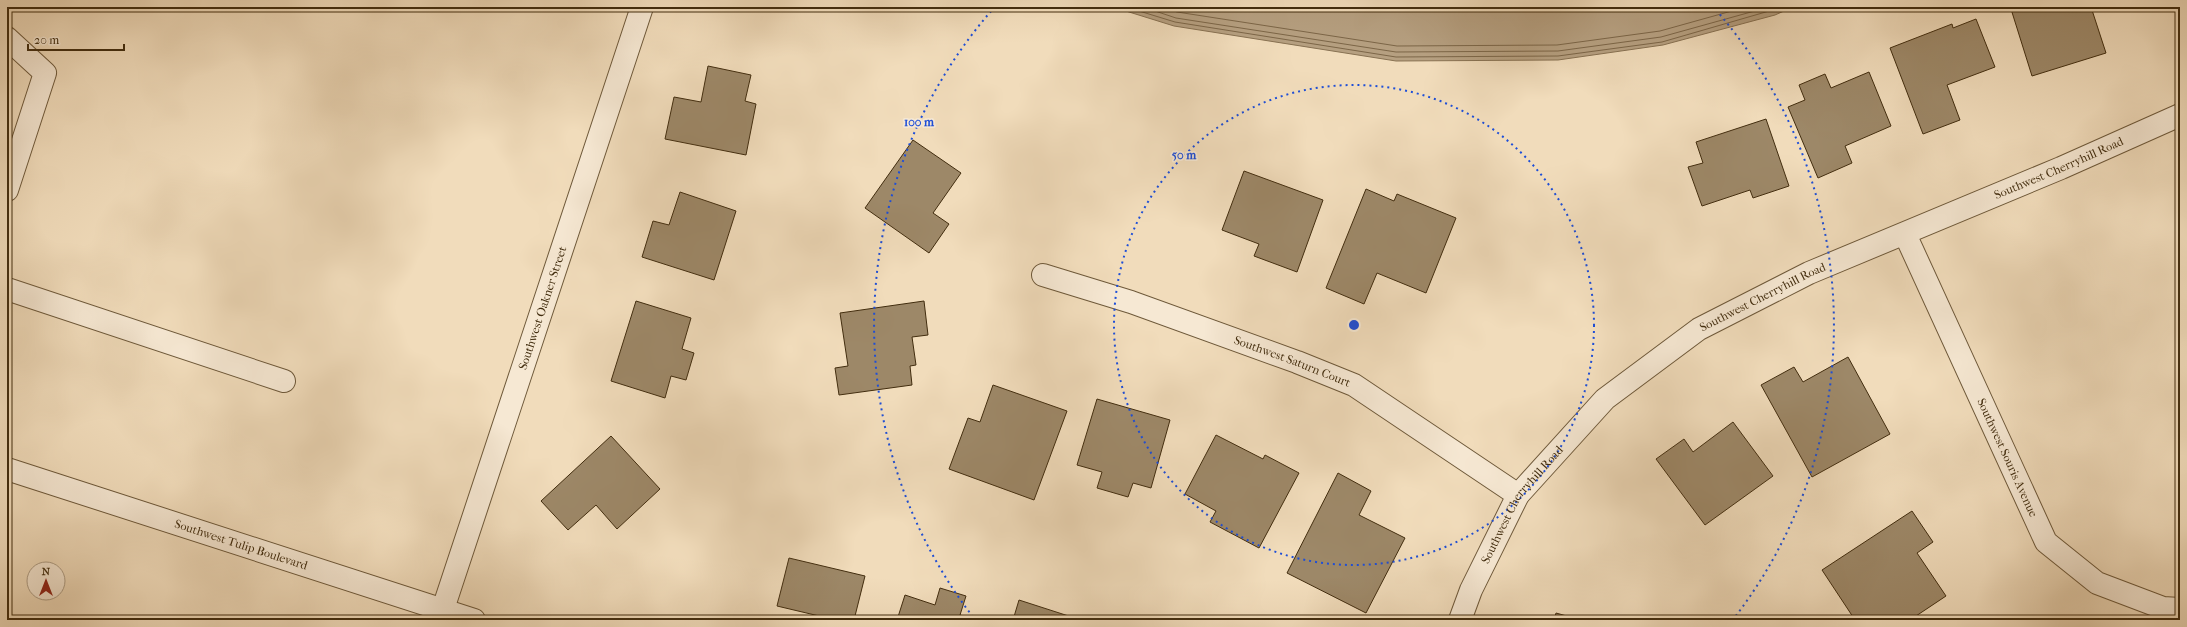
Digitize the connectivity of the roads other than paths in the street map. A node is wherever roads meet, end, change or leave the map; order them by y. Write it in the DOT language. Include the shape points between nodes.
graph roads {
  1 [pos="642,7"];
  2 [pos="7,38"];
  3 [pos="2180,116"];
  4 [pos="7,190"];
  5 [pos="1905,234"];
  6 [pos="1043,275"];
  7 [pos="7,289"];
  8 [pos="284,381"];
  9 [pos="7,469"];
  10 [pos="1518,495"];
  11 [pos="443,609"];
  12 [pos="2180,609"];
  13 [pos="474,620"];
  14 [pos="1460,620"];
  1 -- 11 [label="street, Southwest Oakner Street"];
  2 -- 4 [label="street" via="45,73"];
  3 -- 5 [label="street, Southwest Cherryhill Road"];
  5 -- 10 [label="street, Southwest Cherryhill Road" via="1809,273 1699,329 1605,400"];
  5 -- 12 [label="street, Southwest Souris Avenue" via="2046,542 2097,583 2163,608"];
  6 -- 10 [label="street, Southwest Saturn Court" via="1131,302 1354,385"];
  7 -- 8 [label="street"];
  9 -- 11 [label="street, Southwest Tulip Boulevard"];
  10 -- 14 [label="street, Southwest Cherryhill Road" via="1471,590"];
  11 -- 13 [label="street, Southwest Tulip Boulevard"];
}
